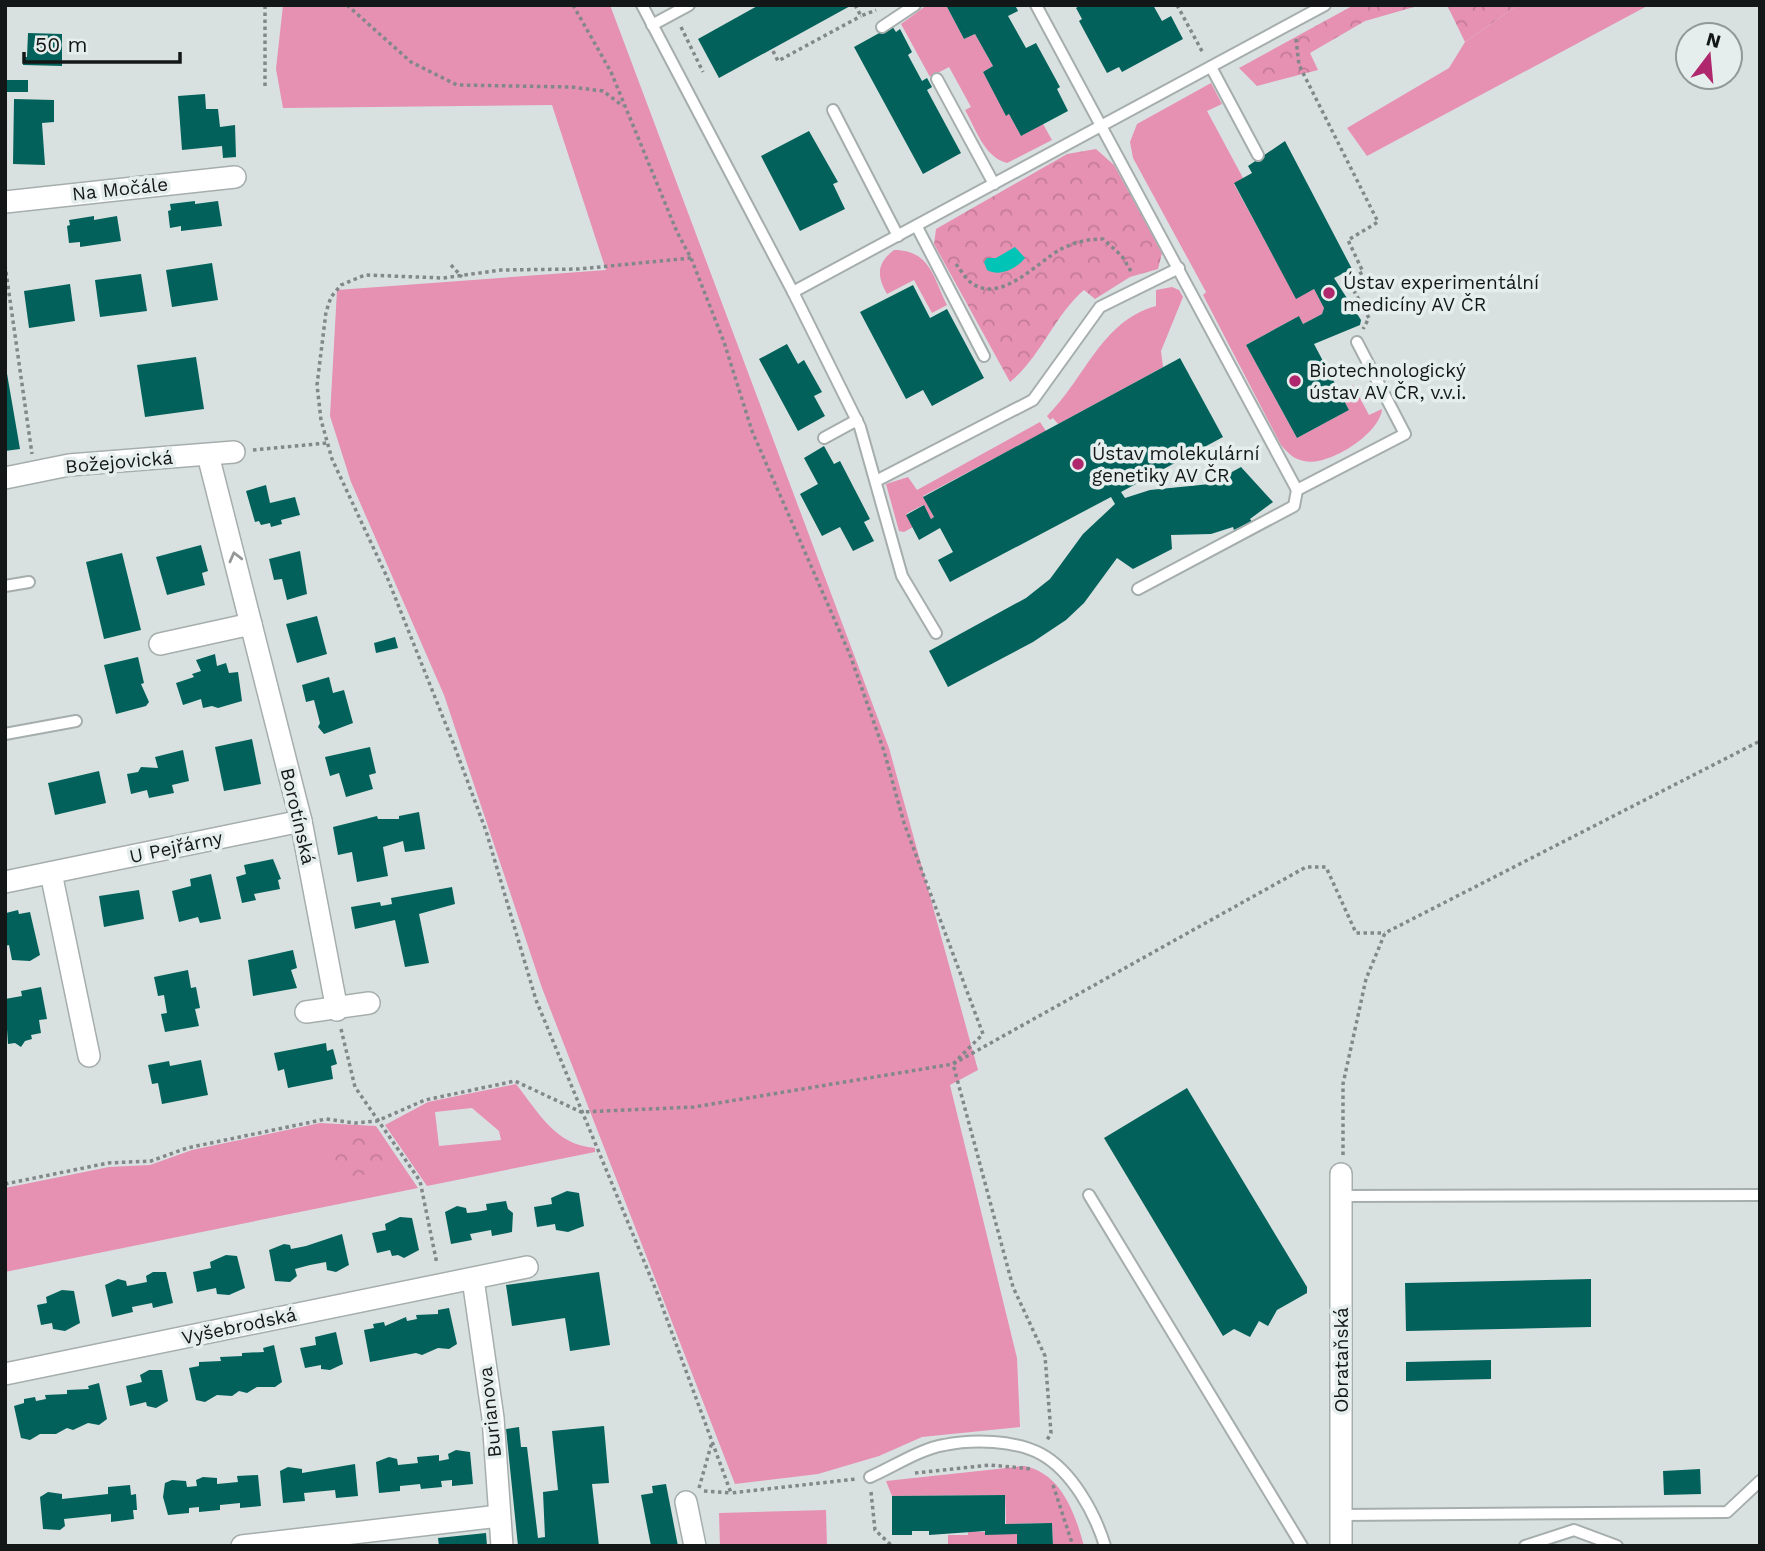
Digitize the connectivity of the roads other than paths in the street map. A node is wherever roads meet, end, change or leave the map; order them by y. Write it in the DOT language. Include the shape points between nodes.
graph roads {
  1 [pos="642,5"];
  2 [pos="689,5"];
  3 [pos="915,5"];
  4 [pos="1036,5"];
  5 [pos="1325,5"];
  6 [pos="652,25"];
  7 [pos="883,27"];
  8 [pos="1211,67"];
  9 [pos="937,79"];
  10 [pos="833,110"];
  11 [pos="1103,125"];
  12 [pos="1258,155"];
  13 [pos="235,177"];
  14 [pos="994,184"];
  15 [pos="5,202"];
  16 [pos="917,227"];
  17 [pos="898,236"];
  18 [pos="1179,268"];
  19 [pos="793,292"];
  20 [pos="1357,342"];
  21 [pos="984,356"];
  22 [pos="857,420"];
  23 [pos="824,438"];
  24 [pos="234,452"];
  25 [pos="208,455"];
  26 [pos="5,478"];
  27 [pos="876,481"];
  28 [pos="1297,490"];
  29 [pos="29,582"];
  30 [pos="5,586"];
  31 [pos="1138,589"];
  32 [pos="251,624"];
  33 [pos="936,633"];
  34 [pos="160,644"];
  35 [pos="76,722"];
  36 [pos="5,734"];
  37 [pos="301,821"];
  38 [pos="51,873"];
  39 [pos="5,882"];
  40 [pos="369,1003"];
  41 [pos="337,1009"];
  42 [pos="306,1012"];
  43 [pos="89,1056"];
  44 [pos="1342,1174"];
  45 [pos="1089,1195"];
  46 [pos="1760,1195"];
  47 [pos="1341,1196"];
  48 [pos="527,1267"];
  49 [pos="473,1279"];
  50 [pos="5,1374"];
  51 [pos="870,1478"];
  52 [pos="1760,1481"];
  53 [pos="692,1497"];
  54 [pos="1342,1515"];
  55 [pos="499,1516"];
  56 [pos="307,1542"];
  57 [pos="242,1546"];
  58 [pos="502,1546"];
  59 [pos="695,1546"];
  60 [pos="1105,1546"];
  61 [pos="1303,1546"];
  62 [pos="1341,1546"];
  63 [pos="1525,1546"];
  64 [pos="1617,1546"];
  1 -- 6 [label="lane"];
  2 -- 6 [label="lane"];
  3 -- 7 [label="lane"];
  4 -- 11 [label="lane"];
  5 -- 8 [label="lane"];
  6 -- 19 [label="lane"];
  8 -- 11 [label="lane"];
  8 -- 12 [label="lane"];
  9 -- 14 [label="lane"];
  10 -- 17 [label="lane"];
  11 -- 14 [label="lane"];
  11 -- 18 [label="lane"];
  13 -- 15 [label="street, Na Močále"];
  14 -- 16 [label="lane"];
  16 -- 17 [label="lane"];
  16 -- 21 [label="lane"];
  17 -- 19 [label="lane"];
  18 -- 27 [label="lane" via="1100,307 1032,400"];
  18 -- 28 [label="lane"];
  19 -- 22 [label="lane"];
  20 -- 28 [label="lane" via="1405,434"];
  22 -- 23 [label="lane"];
  22 -- 27 [label="lane"];
  24 -- 25 [label="street, Božejovická"];
  25 -- 26 [label="street, Božejovická" via="69,465"];
  32 -- 25 [label="street, Borotínská, one-way"];
  27 -- 33 [label="lane" via="902,576"];
  28 -- 31 [label="lane" via="1294,506"];
  29 -- 30 [label="lane"];
  32 -- 34 [label="street"];
  32 -- 37 [label="street, Borotínská"];
  35 -- 36 [label="lane"];
  37 -- 38 [label="street, U Pejřárny"];
  37 -- 41 [label="street, Borotínská"];
  38 -- 39 [label="street, U Pejřárny"];
  38 -- 43 [label="street"];
  40 -- 41 [label="street"];
  41 -- 42 [label="street"];
  44 -- 47 [label="street, Obrataňská"];
  45 -- 61 [label="lane"];
  46 -- 47 [label="lane"];
  47 -- 54 [label="street, Obrataňská"];
  48 -- 49 [label="street, Vyšebrodská"];
  49 -- 50 [label="street, Vyšebrodská"];
  49 -- 55 [label="street, Burianova" via="493,1418"];
  51 -- 60 [label="lane" via="943,1445 998,1443 1040,1454 1068,1477 1100,1527"];
  52 -- 54 [label="lane" via="1727,1512"];
  53 -- 59 [label="street"];
  54 -- 62 [label="street, Obrataňská"];
  55 -- 56 [label="street"];
  55 -- 58 [label="street, Burianova"];
  56 -- 57 [label="street"];
  63 -- 64 [label="lane" via="1574,1530"];
}
